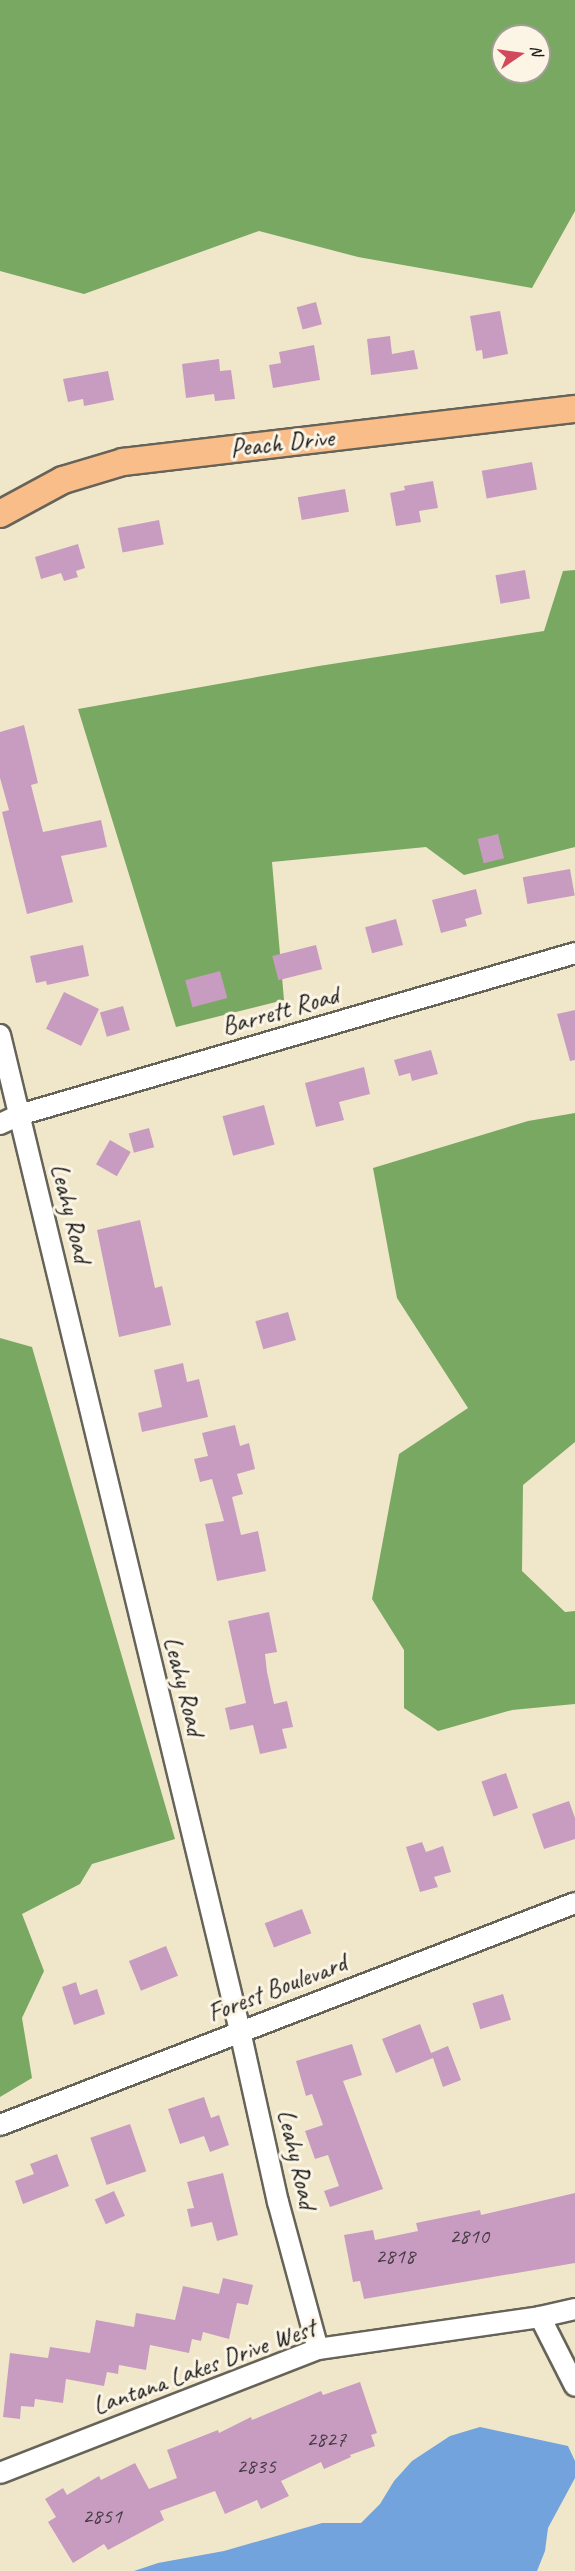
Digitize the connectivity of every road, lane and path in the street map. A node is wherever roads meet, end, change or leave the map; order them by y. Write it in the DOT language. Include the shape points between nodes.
graph roads {
  1 [pos="575,409"];
  2 [pos="0,514"];
  3 [pos="575,953"];
  4 [pos="0,1035"];
  5 [pos="20,1115"];
  6 [pos="0,1124"];
  7 [pos="575,1903"];
  8 [pos="240,2031"];
  9 [pos="0,2126"];
  10 [pos="575,2309"];
  11 [pos="540,2317"];
  12 [pos="318,2349"];
  13 [pos="575,2386"];
  14 [pos="0,2473"];
  1 -- 2 [label="main road, Peach Drive" via="123,462 63,480"];
  3 -- 5 [label="street, Barrett Road"];
  4 -- 5 [label="street, Leahy Road"];
  5 -- 6 [label="street, Barrett Road"];
  5 -- 8 [label="street, Leahy Road"];
  7 -- 8 [label="street, Forest Boulevard"];
  8 -- 9 [label="street, Forest Boulevard"];
  8 -- 12 [label="street, Leahy Road" via="278,2202"];
  10 -- 11 [label="street, Lantana Lakes Drive West"];
  11 -- 12 [label="street, Lantana Lakes Drive West"];
  11 -- 13 [label="street"];
  12 -- 14 [label="street, Lantana Lakes Drive West"];
}
